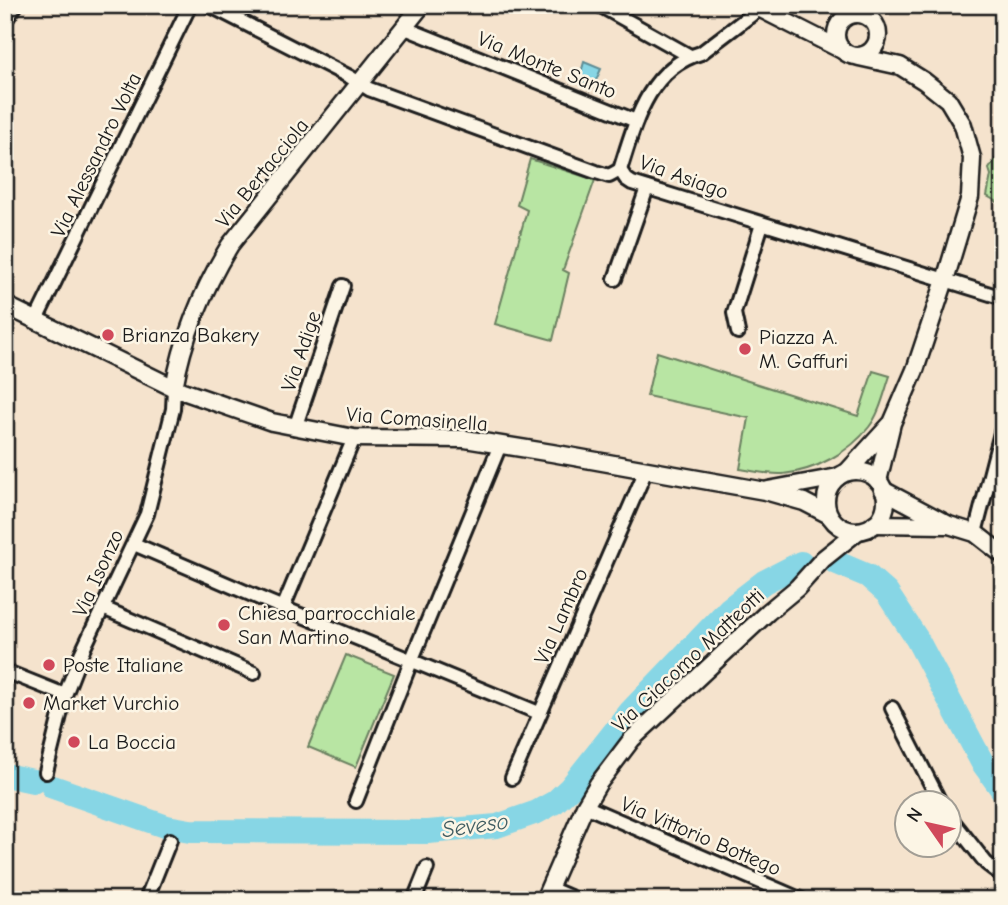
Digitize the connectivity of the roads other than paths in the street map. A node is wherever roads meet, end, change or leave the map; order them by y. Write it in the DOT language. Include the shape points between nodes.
graph roads {
  1 [pos="16,5"];
  2 [pos="190,5"];
  3 [pos="209,5"];
  4 [pos="422,5"];
  5 [pos="599,5"];
  6 [pos="756,7"];
  7 [pos="870,13"];
  8 [pos="845,15"];
  9 [pos="5,21"];
  10 [pos="405,28"];
  11 [pos="807,34"];
  12 [pos="879,37"];
  13 [pos="842,50"];
  14 [pos="690,56"];
  15 [pos="859,57"];
  16 [pos="900,66"];
  17 [pos="360,84"];
  18 [pos="636,121"];
  19 [pos="620,170"];
  20 [pos="647,188"];
  21 [pos="762,224"];
  22 [pos="615,279"];
  23 [pos="946,280"];
  24 [pos="343,286"];
  25 [pos="1003,298"];
  26 [pos="5,305"];
  27 [pos="36,320"];
  28 [pos="738,332"];
  29 [pos="174,388"];
  30 [pos="892,423"];
  31 [pos="1003,425"];
  32 [pos="295,428"];
  33 [pos="354,438"];
  34 [pos="500,445"];
  35 [pos="646,470"];
  36 [pos="842,474"];
  37 [pos="881,485"];
  38 [pos="765,491"];
  39 [pos="832,519"];
  40 [pos="874,524"];
  41 [pos="949,524"];
  42 [pos="858,531"];
  43 [pos="975,533"];
  44 [pos="134,544"];
  45 [pos="828,550"];
  46 [pos="1003,555"];
  47 [pos="103,608"];
  48 [pos="283,608"];
  49 [pos="412,659"];
  50 [pos="5,671"];
  51 [pos="254,673"];
  52 [pos="65,695"];
  53 [pos="892,708"];
  54 [pos="539,713"];
  55 [pos="46,772"];
  56 [pos="512,778"];
  57 [pos="934,790"];
  58 [pos="356,801"];
  59 [pos="585,806"];
  60 [pos="962,833"];
  61 [pos="170,840"];
  62 [pos="427,868"];
  63 [pos="1003,876"];
  64 [pos="547,894"];
  65 [pos="146,900"];
  66 [pos="414,900"];
  67 [pos="577,900"];
  68 [pos="802,900"];
  1 -- 9 [label="street"];
  2 -- 27 [label="street, Via Alessandro Volta"];
  3 -- 17 [label="street, Via Asiago"];
  4 -- 10 [label="street, Via Bertacciola"];
  5 -- 14 [label="street"];
  6 -- 11 [label="street"];
  6 -- 14 [label="street" via="701,53"];
  7 -- 8 [label="street"];
  7 -- 12 [label="street"];
  8 -- 11 [label="street" via="822,31"];
  8 -- 13 [label="street" via="836,34"];
  10 -- 17 [label="street, Via Bertacciola"];
  10 -- 18 [label="street, Via Monte Santo"];
  11 -- 13 [label="street"];
  12 -- 15 [label="street" via="874,48"];
  12 -- 16 [label="street"];
  13 -- 15 [label="street"];
  14 -- 18 [label="street" via="660,78"];
  15 -- 16 [label="street"];
  16 -- 23 [label="street" via="948,100 963,125 972,159 970,197"];
  17 -- 19 [label="street, Via Asiago" via="596,172 609,176"];
  17 -- 29 [label="street, Via Bertacciola" via="230,245 192,316"];
  18 -- 19 [label="street"];
  19 -- 20 [label="street, Via Asiago" via="626,179"];
  20 -- 21 [label="street, Via Asiago"];
  20 -- 22 [label="street"];
  21 -- 23 [label="street, Via Asiago"];
  21 -- 28 [label="street" via="734,313"];
  23 -- 25 [label="street, Via Asiago"];
  23 -- 30 [label="street"];
  24 -- 32 [label="street, Via Adige"];
  26 -- 27 [label="street, Via Comasinella"];
  27 -- 29 [label="street, Via Comasinella"];
  29 -- 32 [label="street, Via Comasinella"];
  29 -- 44 [label="street, Via Isonzo" via="155,484"];
  30 -- 36 [label="street"];
  30 -- 37 [label="street"];
  31 -- 43 [label="street"];
  32 -- 33 [label="street, Via Comasinella"];
  33 -- 34 [label="street, Via Comasinella" via="454,439"];
  33 -- 48 [label="street"];
  34 -- 35 [label="street, Via Comasinella"];
  34 -- 49 [label="street"];
  35 -- 38 [label="street, Via Comasinella"];
  35 -- 54 [label="street, Via Lambro"];
  36 -- 37 [label="street" via="869,474"];
  36 -- 38 [label="street, Via Comasinella"];
  36 -- 39 [label="street" via="832,482 826,497"];
  37 -- 40 [label="street" via="885,505"];
  37 -- 41 [label="street"];
  38 -- 39 [label="street, Via Comasinella" via="804,502"];
  39 -- 42 [label="street"];
  39 -- 45 [label="street, Via Giacomo Matteotti"];
  40 -- 41 [label="street"];
  40 -- 42 [label="street"];
  41 -- 43 [label="street"];
  42 -- 45 [label="street, Via Giacomo Matteotti"];
  43 -- 46 [label="street"];
  44 -- 47 [label="street, Via Isonzo"];
  44 -- 48 [label="street"];
  45 -- 59 [label="street, Via Giacomo Matteotti" via="809,574 632,739"];
  47 -- 51 [label="street"];
  47 -- 52 [label="street, Via Isonzo"];
  48 -- 49 [label="street"];
  49 -- 54 [label="street"];
  49 -- 58 [label="street"];
  50 -- 52 [label="street"];
  52 -- 55 [label="street, Via Isonzo"];
  53 -- 57 [label="street"];
  54 -- 56 [label="street, Via Lambro"];
  59 -- 64 [label="street, Via Giacomo Matteotti"];
  59 -- 68 [label="street, Via Vittorio Bottego"];
  60 -- 63 [label="street"];
  61 -- 65 [label="street"];
  62 -- 66 [label="street"];
  64 -- 67 [label="street"];
}
